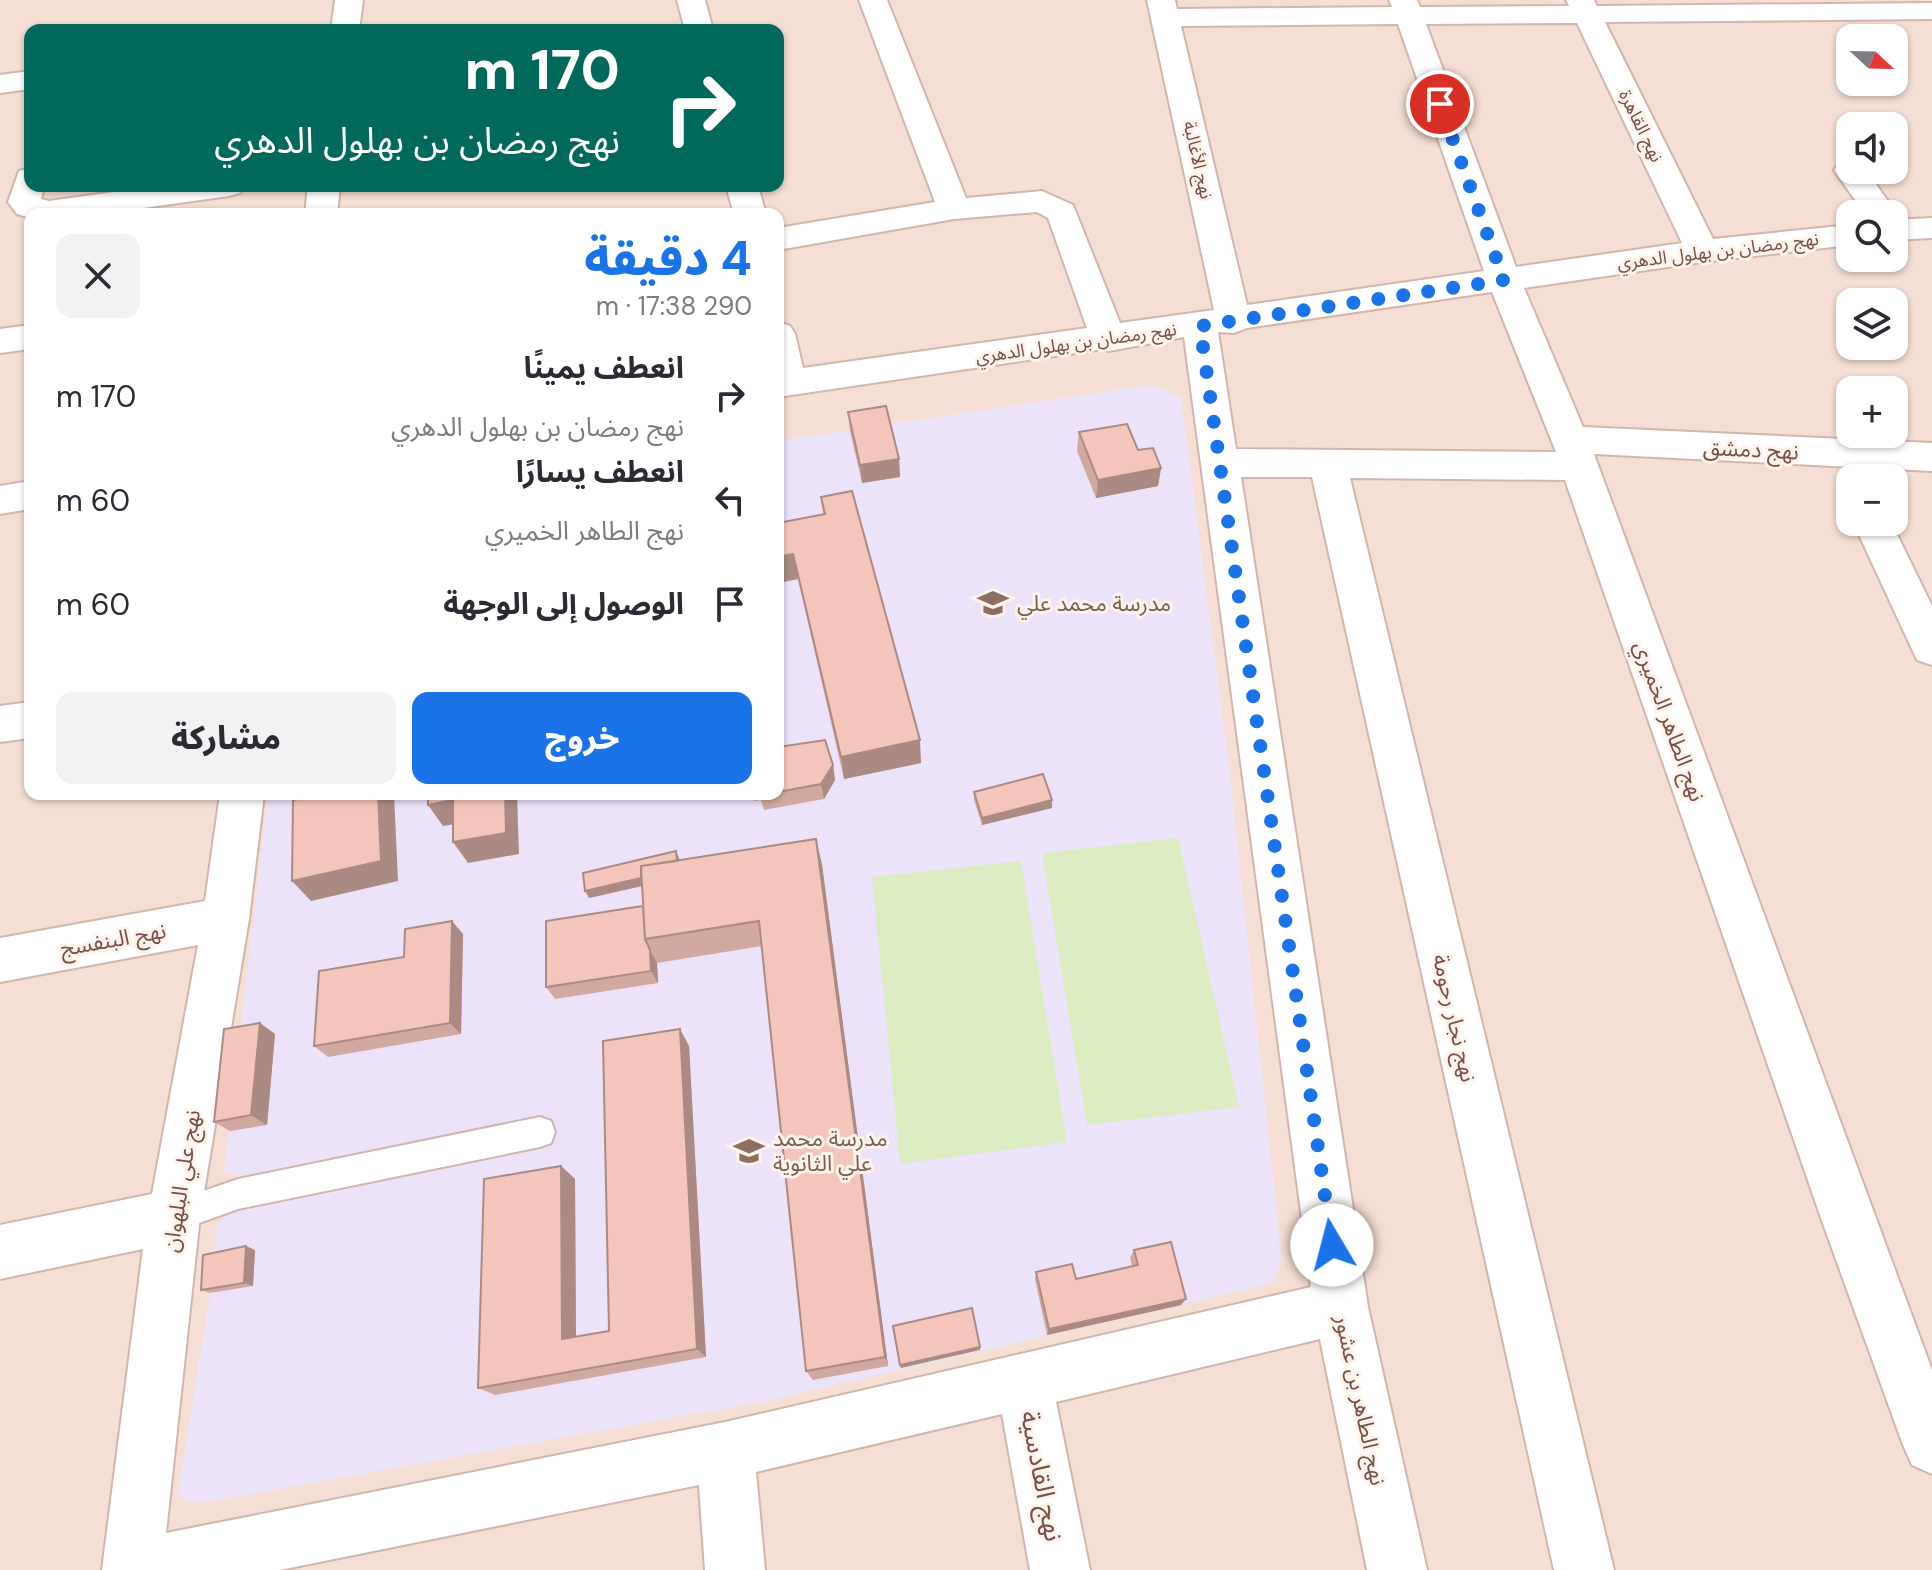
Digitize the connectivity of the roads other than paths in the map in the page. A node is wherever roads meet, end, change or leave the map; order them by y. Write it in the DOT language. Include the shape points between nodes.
graph roads {
  1 [pos="349,0"];
  2 [pos="691,0"];
  3 [pos="873,0"];
  4 [pos="1760,6"];
  5 [pos="1583,7"];
  6 [pos="1406,8"];
  7 [pos="1164,9"];
  8 [pos="1932,11"];
  9 [pos="346,24"];
  10 [pos="697,24"];
  11 [pos="24,81"];
  12 [pos="0,84"];
  13 [pos="26,192"];
  14 [pos="186,192"];
  15 [pos="33,208"];
  16 [pos="71,208"];
  17 [pos="954,209"];
  18 [pos="1932,228"];
  19 [pos="1908,229"];
  20 [pos="1836,237"];
  21 [pos="784,238"];
  22 [pos="1702,251"];
  23 [pos="1504,280"];
  24 [pos="1217,324"];
  25 [pos="24,338"];
  26 [pos="1109,339"];
  27 [pos="0,341"];
  28 [pos="784,384"];
  29 [pos="1575,453"];
  30 [pos="1932,457"];
  31 [pos="1221,463"];
  32 [pos="1865,464"];
  33 [pos="1328,466"];
  34 [pos="1836,466"];
  35 [pos="24,496"];
  36 [pos="0,500"];
  37 [pos="1879,536"];
  38 [pos="1932,648"];
  39 [pos="24,721"];
  40 [pos="0,724"];
  41 [pos="241,800"];
  42 [pos="226,919"];
  43 [pos="0,960"];
  44 [pos="540,1132"];
  45 [pos="174,1216"];
  46 [pos="0,1252"];
  47 [pos="1341,1307"];
  48 [pos="1024,1382"];
  49 [pos="1932,1445"];
  50 [pos="725,1451"];
  51 [pos="132,1570"];
  52 [pos="735,1570"];
  53 [pos="1060,1570"];
  54 [pos="1397,1570"];
  55 [pos="1584,1570"];
  1 -- 9 [label="street"];
  2 -- 10 [label="street"];
  3 -- 17 [label="street"];
  4 -- 5 [label="street"];
  4 -- 8 [label="street"];
  5 -- 6 [label="street"];
  5 -- 22 [label="street, نهج القاهرة"];
  6 -- 7 [label="street"];
  6 -- 23 [label="street, نهج الطاهر الخميري"];
  7 -- 24 [label="street, نهج الأغالبة"];
  11 -- 12 [label="street"];
  13 -- 15 [label="street" via="24,202"];
  14 -- 16 [label="street"];
  17 -- 21 [label="street"];
  17 -- 26 [label="street" via="1042,201 1058,207"];
  18 -- 19 [label="street"];
  20 -- 22 [label="street, نهج رمضان بن بهلول الدهري"];
  22 -- 23 [label="street, نهج رمضان بن بهلول الدهري"];
  23 -- 24 [label="street, نهج رمضان بن بهلول الدهري"];
  23 -- 29 [label="street, نهج الطاهر الخميري"];
  24 -- 26 [label="street, نهج رمضان بن بهلول الدهري"];
  24 -- 31 [label="street, نهج الطاهر بن عشور"];
  25 -- 27 [label="street"];
  26 -- 28 [label="street, نهج رمضان بن بهلول الدهري"];
  29 -- 33 [label="street, نهج دمشق"];
  29 -- 34 [label="street, نهج دمشق"];
  29 -- 49 [label="street, نهج الطاهر الخميري"];
  30 -- 32 [label="street, نهج دمشق"];
  31 -- 33 [label="street, نهج دمشق"];
  31 -- 47 [label="street, نهج الطاهر بن عشور"];
  33 -- 55 [label="street, نهج نجار رحومة"];
  35 -- 36 [label="street"];
  37 -- 38 [label="street"];
  39 -- 40 [label="street"];
  41 -- 42 [label="street, نهج علي البلهوان"];
  42 -- 43 [label="street, نهج البنفسج"];
  42 -- 45 [label="street, نهج علي البلهوان"];
  44 -- 45 [label="lane" via="238,1194"];
  45 -- 46 [label="street"];
  45 -- 51 [label="street, نهج علي البلهوان"];
  47 -- 48 [label="street"];
  47 -- 54 [label="street, نهج الطاهر بن عشور"];
  48 -- 50 [label="street"];
  48 -- 53 [label="street, نهج القادسية"];
  50 -- 51 [label="street"];
  50 -- 52 [label="street"];
}
